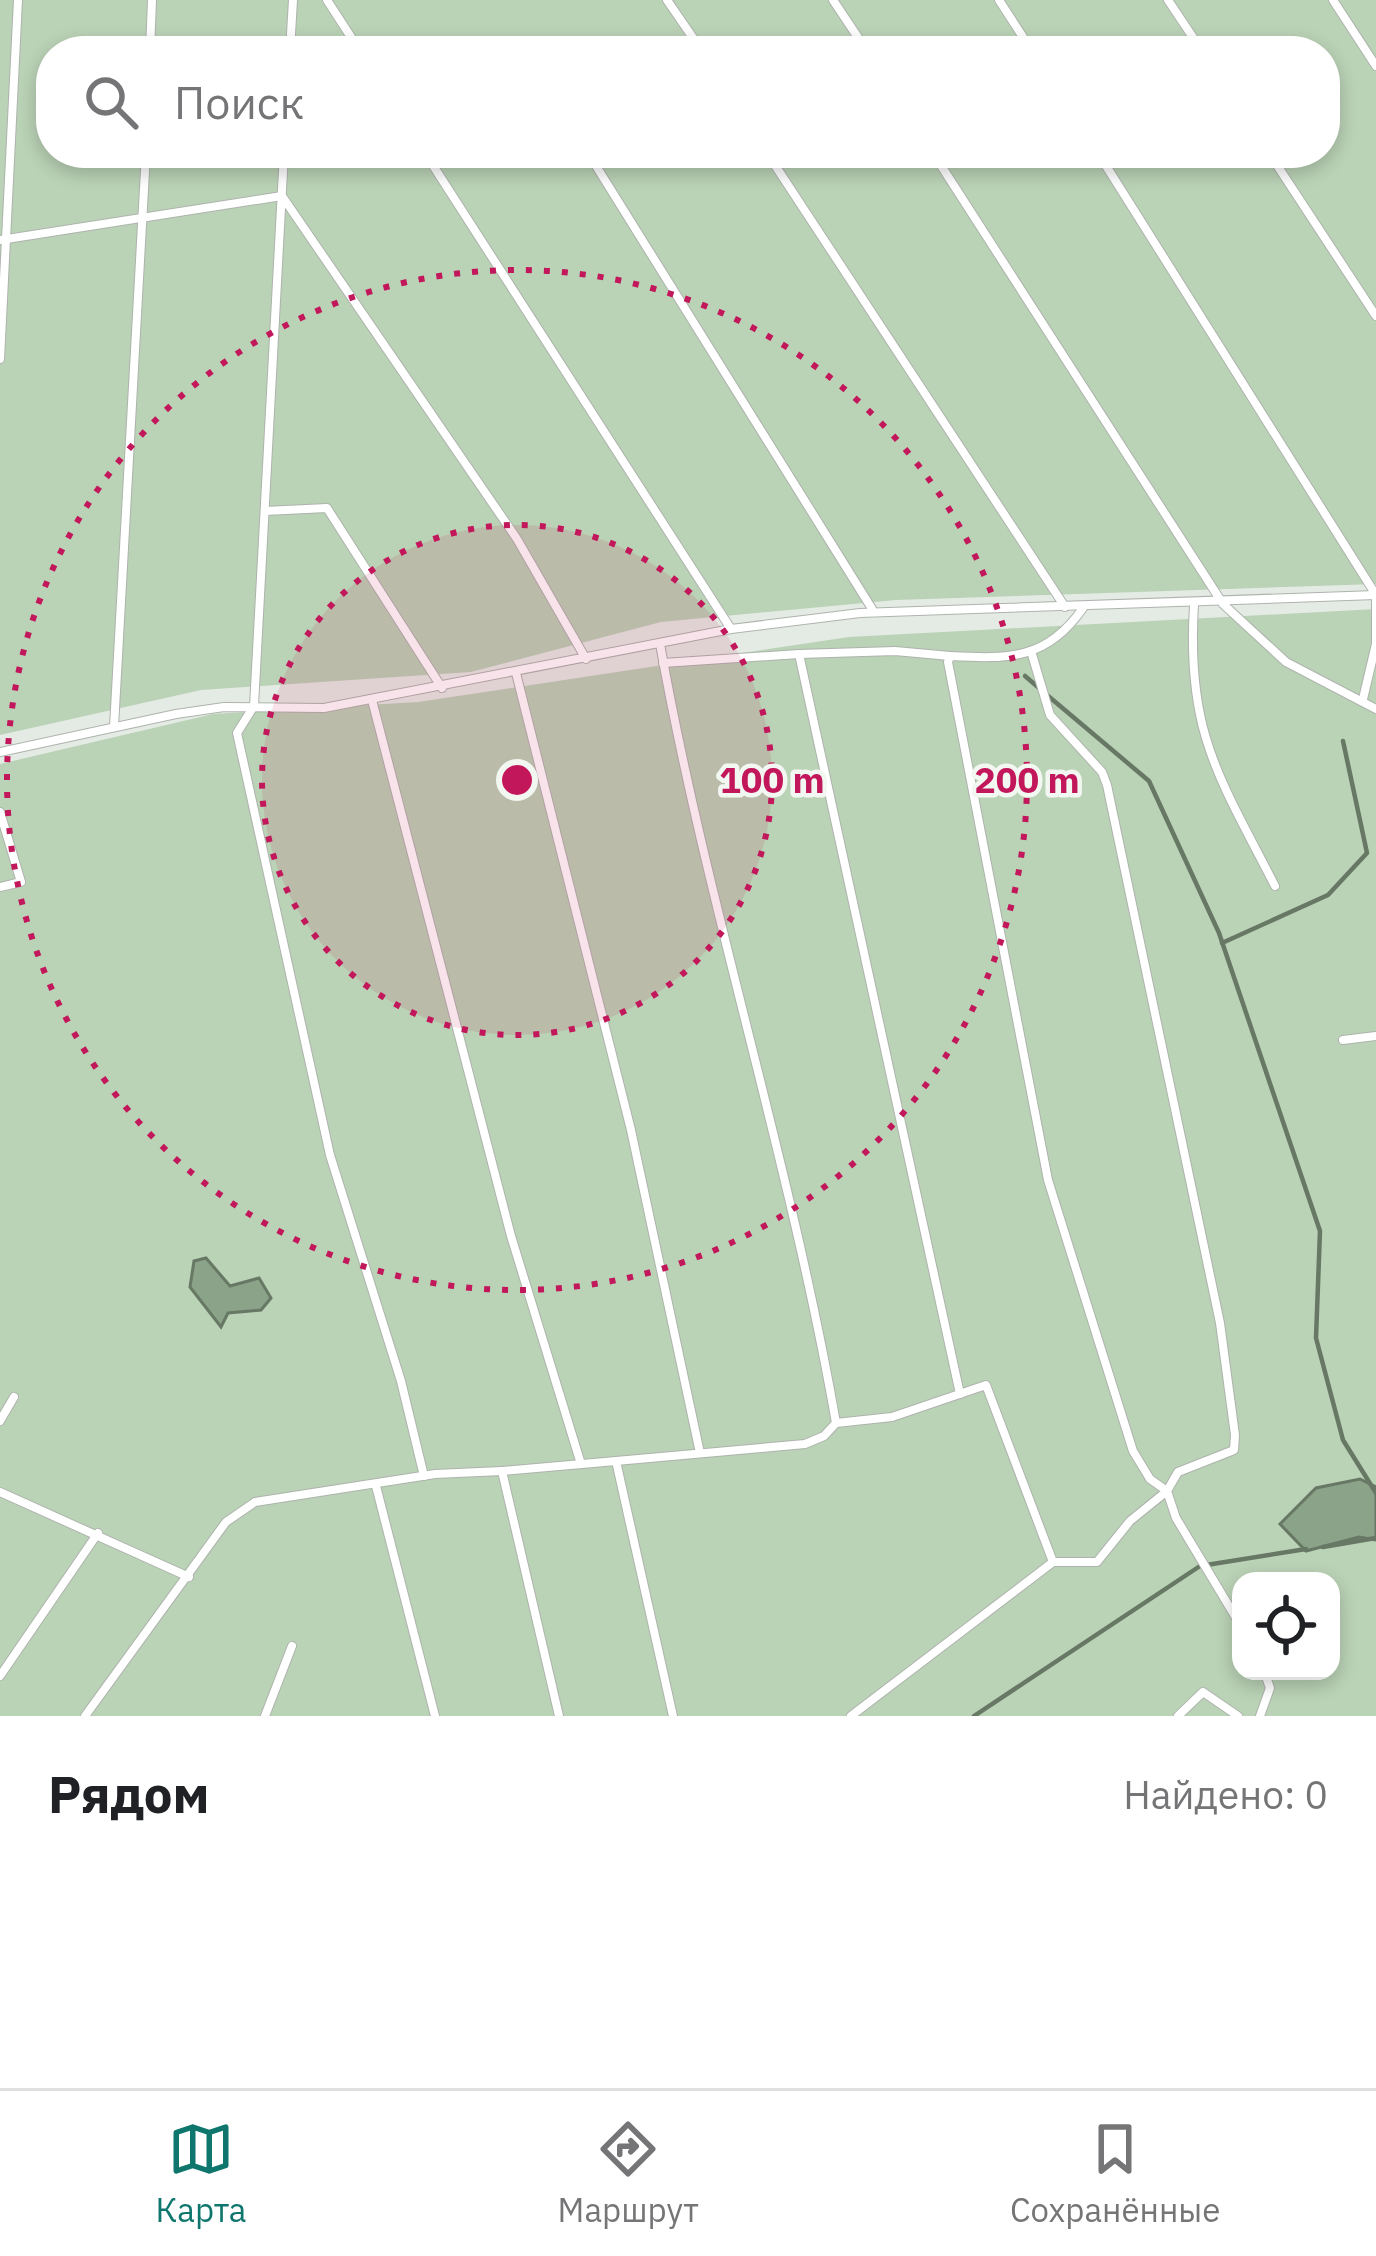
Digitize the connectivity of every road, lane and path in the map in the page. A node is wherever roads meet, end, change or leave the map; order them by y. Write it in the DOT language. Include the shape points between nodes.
graph roads {
  1 [pos="18,0"];
  2 [pos="152,0"];
  3 [pos="293,0"];
  4 [pos="327,0"];
  5 [pos="668,0"];
  6 [pos="833,0"];
  7 [pos="999,0"];
  8 [pos="1168,0"];
  9 [pos="1333,0"];
  10 [pos="151,36"];
  11 [pos="291,36"];
  12 [pos="350,36"];
  13 [pos="692,36"];
  14 [pos="857,36"];
  15 [pos="1022,36"];
  16 [pos="1192,36"];
  17 [pos="1376,66"];
  18 [pos="145,168"];
  19 [pos="283,168"];
  20 [pos="435,168"];
  21 [pos="596,168"];
  22 [pos="777,168"];
  23 [pos="943,168"];
  24 [pos="1107,168"];
  25 [pos="1279,168"];
  26 [pos="282,196"];
  27 [pos="143,218"];
  28 [pos="2,239"];
  29 [pos="1376,316"];
  30 [pos="0,358"];
  31 [pos="265,511"];
  32 [pos="1376,595"];
  33 [pos="1194,604"];
  34 [pos="1223,604"];
  35 [pos="1066,608"];
  36 [pos="1084,608"];
  37 [pos="875,613"];
  38 [pos="731,629"];
  39 [pos="660,644"];
  40 [pos="1031,651"];
  41 [pos="799,654"];
  42 [pos="950,656"];
  43 [pos="586,659"];
  44 [pos="663,663"];
  45 [pos="516,673"];
  46 [pos="442,688"];
  47 [pos="1363,699"];
  48 [pos="372,700"];
  49 [pos="254,706"];
  50 [pos="1376,710"];
  51 [pos="113,728"];
  52 [pos="0,752"];
  53 [pos="0,812"];
  54 [pos="1275,886"];
  55 [pos="0,887"];
  56 [pos="1376,1036"];
  57 [pos="1343,1040"];
  58 [pos="960,1394"];
  59 [pos="14,1397"];
  60 [pos="0,1421"];
  61 [pos="836,1423"];
  62 [pos="700,1453"];
  63 [pos="616,1461"];
  64 [pos="581,1464"];
  65 [pos="502,1471"];
  66 [pos="424,1477"];
  67 [pos="376,1486"];
  68 [pos="1167,1491"];
  69 [pos="0,1492"];
  70 [pos="98,1533"];
  71 [pos="1053,1562"];
  72 [pos="189,1577"];
  73 [pos="1232,1611"];
  74 [pos="292,1646"];
  75 [pos="0,1676"];
  76 [pos="1267,1680"];
  77 [pos="85,1716"];
  78 [pos="265,1716"];
  79 [pos="435,1716"];
  80 [pos="559,1716"];
  81 [pos="673,1716"];
  82 [pos="851,1716"];
  83 [pos="1178,1716"];
  84 [pos="1238,1716"];
  85 [pos="1260,1716"];
  1 -- 28 [label="lane"];
  2 -- 10 [label="lane"];
  3 -- 11 [label="lane"];
  4 -- 12 [label="lane"];
  5 -- 13 [label="lane"];
  6 -- 14 [label="lane"];
  7 -- 15 [label="lane"];
  8 -- 16 [label="lane"];
  9 -- 17 [label="lane"];
  18 -- 27 [label="lane"];
  19 -- 26 [label="lane"];
  20 -- 38 [label="lane"];
  21 -- 37 [label="lane"];
  22 -- 35 [label="lane"];
  23 -- 34 [label="lane"];
  24 -- 32 [label="lane"];
  25 -- 29 [label="lane"];
  26 -- 27 [label="lane"];
  26 -- 31 [label="lane"];
  26 -- 43 [label="lane" via="517,539"];
  27 -- 28 [label="lane"];
  27 -- 51 [label="lane"];
  28 -- 30 [label="lane"];
  31 -- 46 [label="lane" via="327,508"];
  31 -- 49 [label="lane"];
  32 -- 34 [label="lane"];
  32 -- 47 [label="lane" via="1376,644"];
  33 -- 34 [label="lane"];
  33 -- 36 [label="lane"];
  33 -- 54 [label="lane" via="1190,672 1206,754"];
  34 -- 47 [label="lane" via="1286,662"];
  35 -- 36 [label="lane"];
  35 -- 37 [label="lane"];
  36 -- 40 [label="lane" via="1051,645"];
  37 -- 38 [label="lane"];
  38 -- 39 [label="lane"];
  39 -- 43 [label="lane"];
  39 -- 44 [label="lane"];
  40 -- 42 [label="lane"];
  40 -- 68 [label="lane" via="1050,715 1107,785 1220,1323 1234,1450 1178,1472"];
  41 -- 42 [label="lane"];
  41 -- 44 [label="lane"];
  41 -- 58 [label="lane"];
  42 -- 68 [label="lane" via="1048,1180 1132,1451"];
  43 -- 45 [label="lane"];
  44 -- 61 [label="lane"];
  45 -- 46 [label="lane"];
  45 -- 62 [label="lane" via="636,1151"];
  46 -- 48 [label="lane"];
  47 -- 50 [label="lane"];
  48 -- 49 [label="lane" via="290,712"];
  48 -- 64 [label="lane" via="511,1236"];
  49 -- 51 [label="lane"];
  49 -- 66 [label="lane" via="238,733 330,1155"];
  51 -- 52 [label="lane"];
  53 -- 55 [label="lane" via="21,881"];
  56 -- 57 [label="lane"];
  58 -- 61 [label="lane" via="892,1418"];
  58 -- 71 [label="lane" via="986,1385"];
  59 -- 60 [label="lane"];
  61 -- 62 [label="lane" via="806,1444"];
  62 -- 63 [label="lane"];
  63 -- 64 [label="lane"];
  63 -- 81 [label="lane"];
  64 -- 65 [label="lane"];
  65 -- 66 [label="lane"];
  65 -- 80 [label="lane"];
  66 -- 67 [label="lane"];
  67 -- 72 [label="lane" via="255,1502 226,1522"];
  67 -- 79 [label="lane"];
  68 -- 71 [label="lane" via="1096,1562"];
  68 -- 73 [label="lane"];
  69 -- 70 [label="lane"];
  70 -- 72 [label="lane"];
  70 -- 75 [label="lane"];
  71 -- 82 [label="lane"];
  72 -- 77 [label="lane"];
  74 -- 78 [label="lane"];
  76 -- 85 [label="lane"];
  83 -- 84 [label="lane" via="1203,1692"];
}
